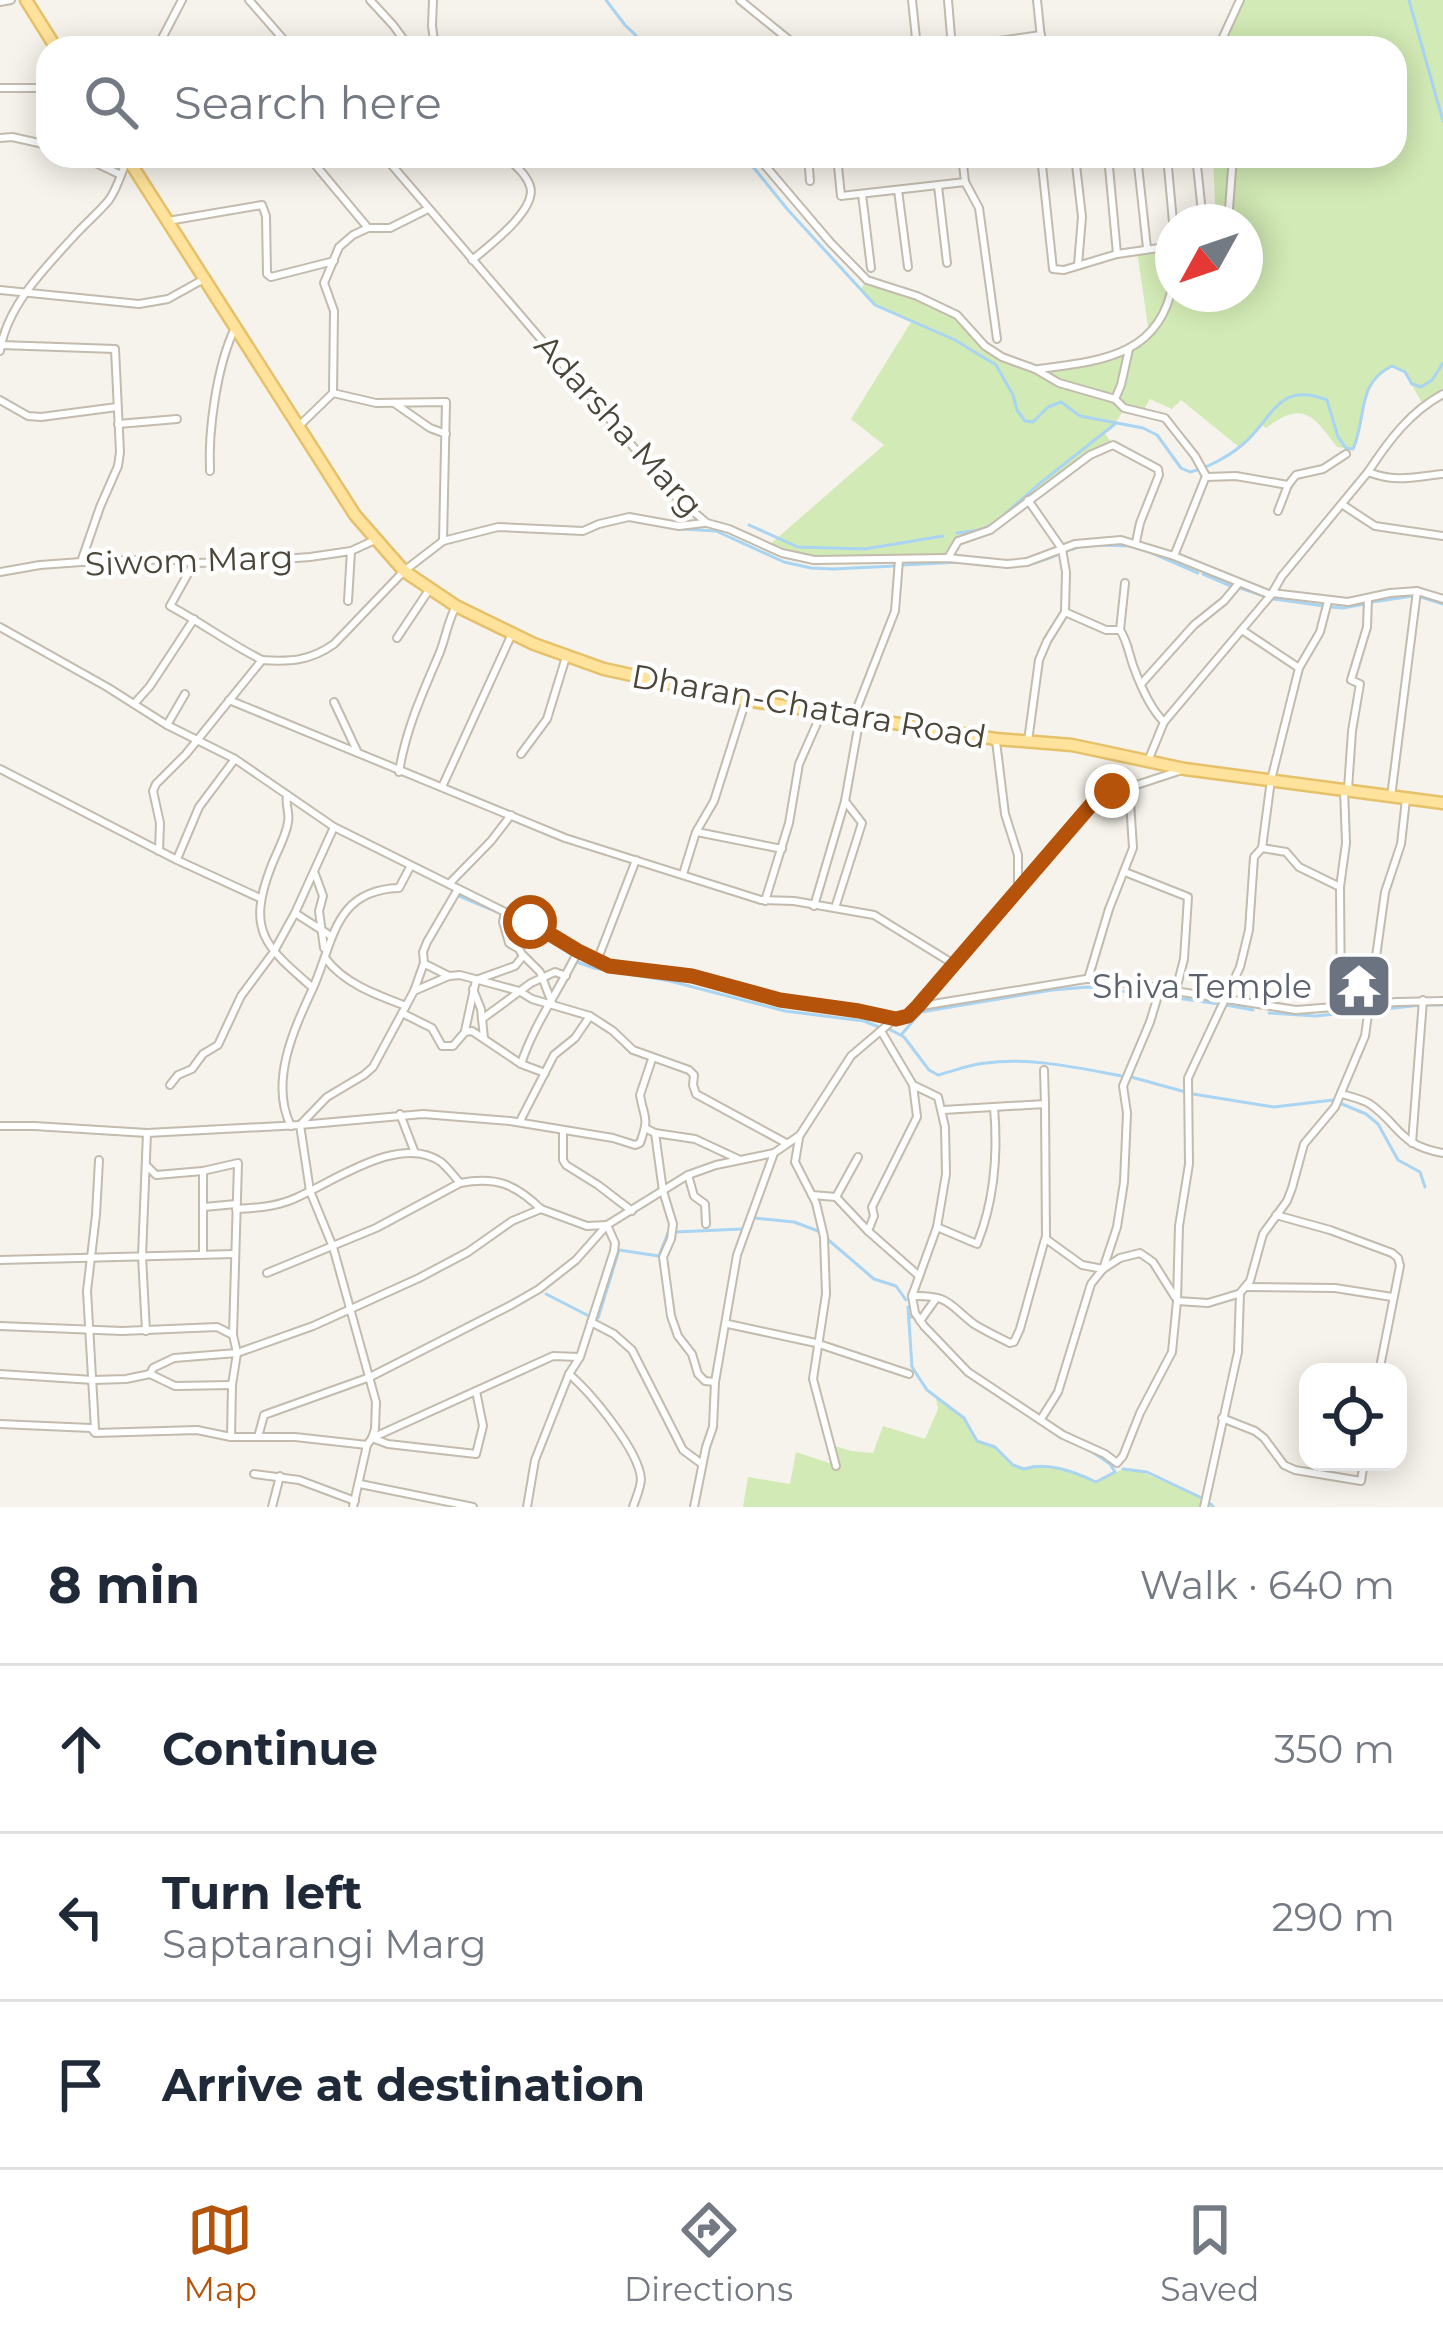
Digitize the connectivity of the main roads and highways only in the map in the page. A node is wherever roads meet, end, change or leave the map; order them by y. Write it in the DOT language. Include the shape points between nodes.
graph roads {
  1 [pos="26,0"];
  2 [pos="48,36"];
  3 [pos="134,168"];
  4 [pos="1443,803"];
  1 -- 2 [label="main road"];
  3 -- 4 [label="main road, Dharan-Chatara Road" via="355,515 404,571 456,606 566,657 746,700"];
}
